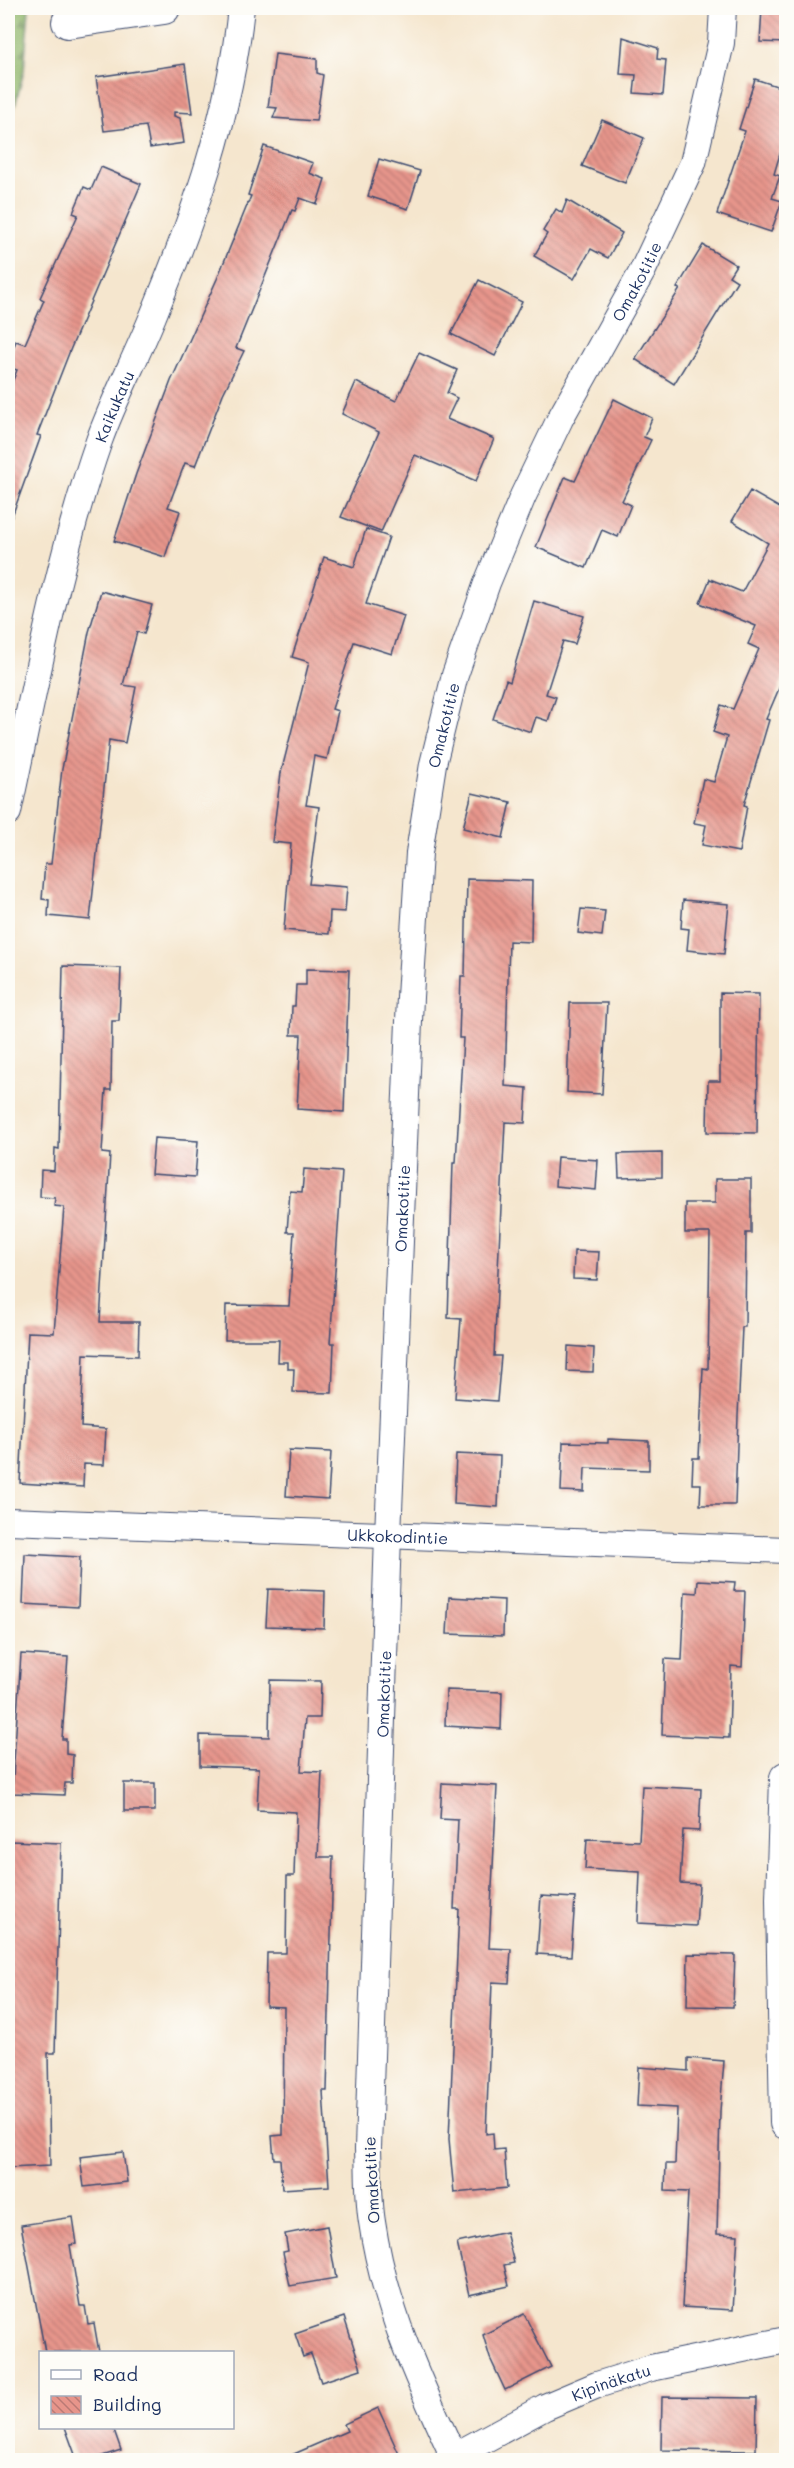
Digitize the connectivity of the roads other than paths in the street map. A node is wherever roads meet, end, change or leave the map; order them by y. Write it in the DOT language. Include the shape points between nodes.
graph roads {
  1 [pos="164,8"];
  2 [pos="241,8"];
  3 [pos="723,8"];
  4 [pos="68,22"];
  5 [pos="8,812"];
  6 [pos="8,1521"];
  7 [pos="388,1534"];
  8 [pos="786,1550"];
  9 [pos="786,1778"];
  10 [pos="786,2076"];
  11 [pos="786,2123"];
  12 [pos="786,2340"];
  13 [pos="450,2458"];
  1 -- 4 [label="street"];
  2 -- 5 [label="street, Kaikukatu" via="226,101 202,193 99,440 73,523"];
  3 -- 7 [label="street, Omakotitie" via="721,43 693,163 642,272 560,418 524,496 487,583 455,675 433,764 419,853 410,997"];
  6 -- 7 [label="street, Ukkokodintie"];
  7 -- 8 [label="street, Ukkokodintie"];
  7 -- 13 [label="street, Omakotitie" via="368,2149 372,2221 390,2304"];
  9 -- 10 [label="street" via="782,1899"];
  10 -- 11 [label="street"];
  12 -- 13 [label="street, Kipinäkatu" via="657,2366 597,2385 545,2407"];
}
